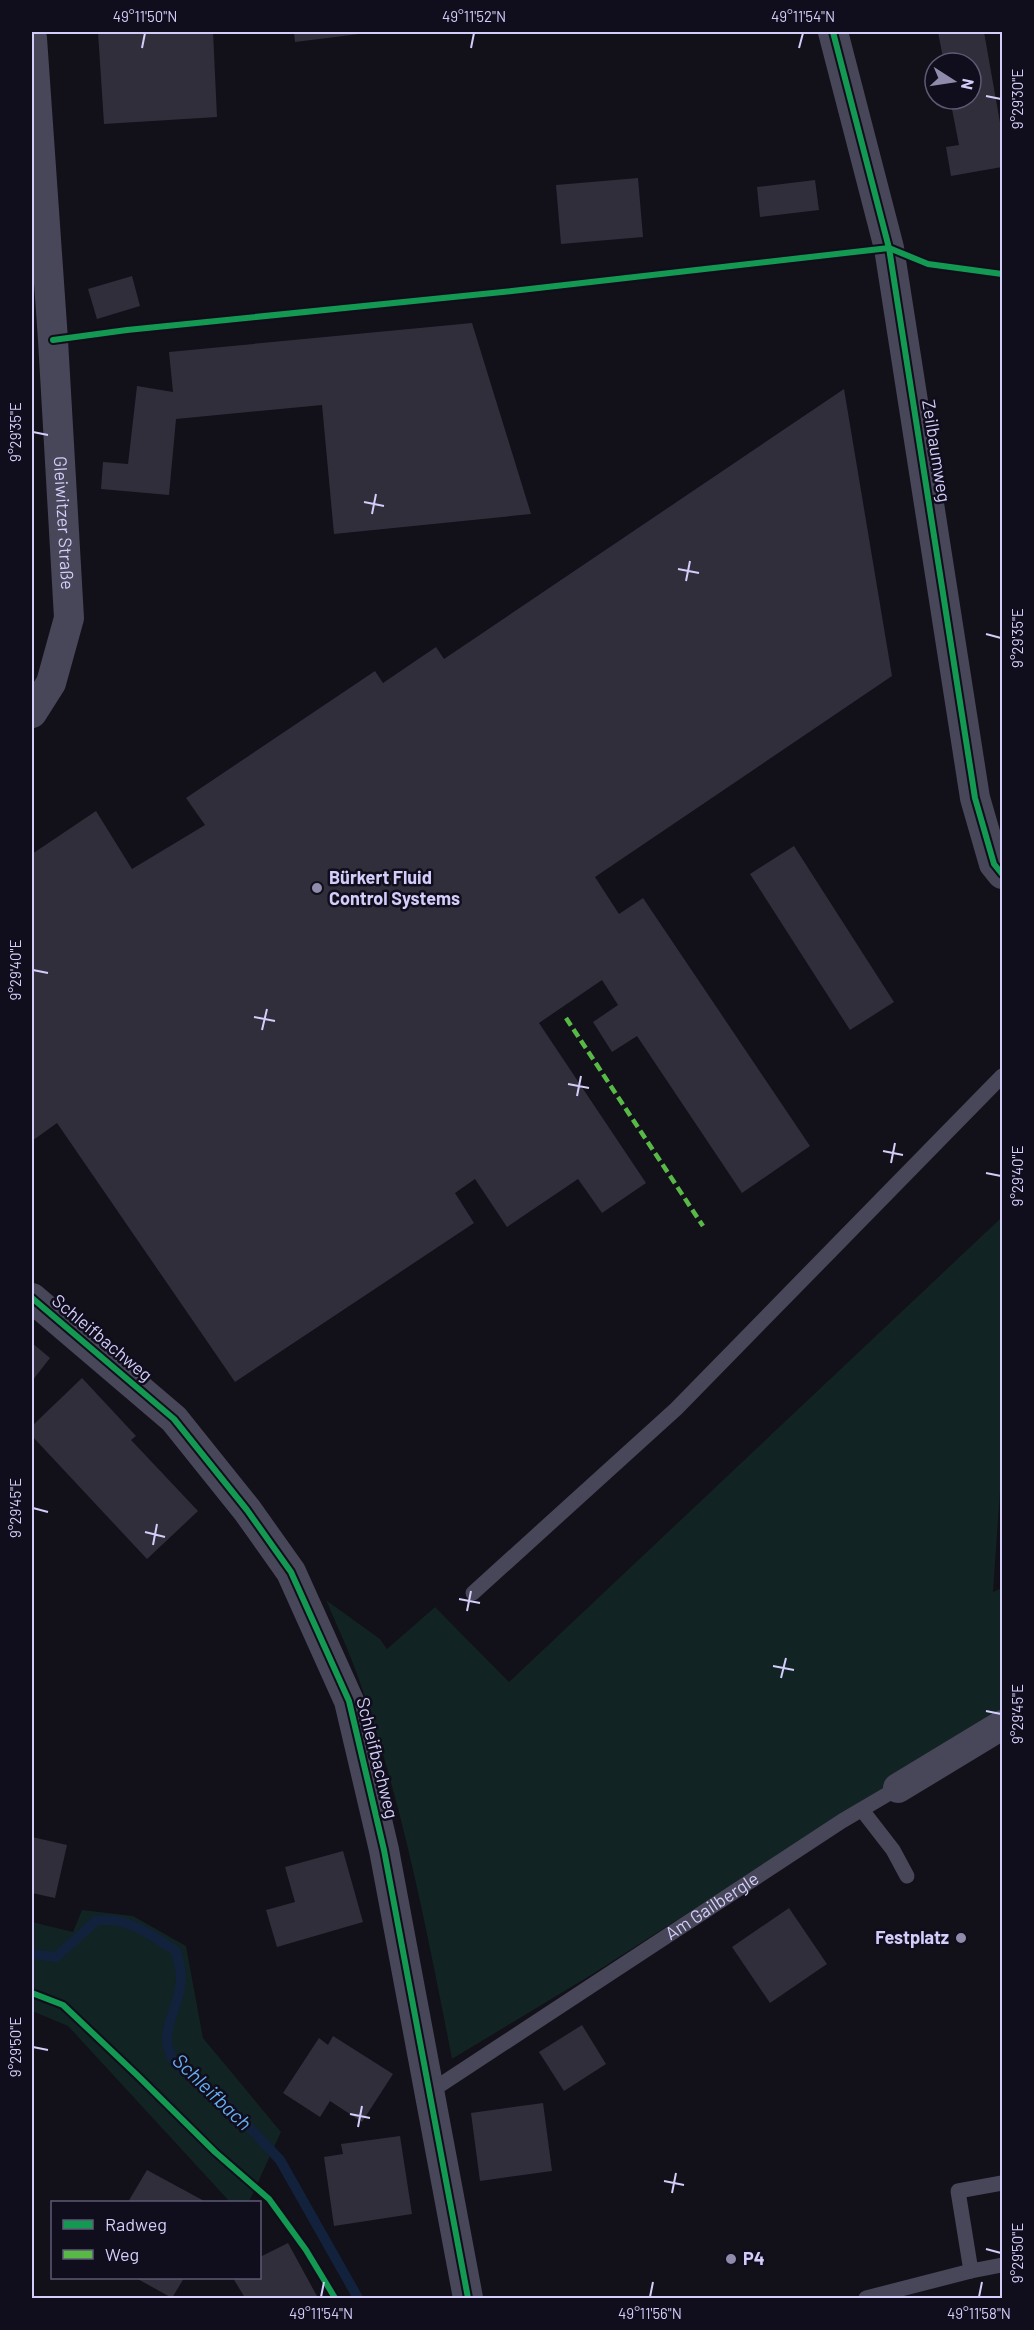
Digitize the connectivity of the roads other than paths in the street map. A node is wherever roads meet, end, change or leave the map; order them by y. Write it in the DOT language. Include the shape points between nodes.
graph roads {
  1 [pos="832,32"];
  2 [pos="32,38"];
  3 [pos="32,712"];
  4 [pos="1002,874"];
  5 [pos="1002,1076"];
  6 [pos="32,1298"];
  7 [pos="473,1593"];
  8 [pos="1002,1725"];
  9 [pos="898,1788"];
  10 [pos="862,1810"];
  11 [pos="907,1876"];
  12 [pos="428,2093"];
  13 [pos="1002,2183"];
  14 [pos="1002,2265"];
  15 [pos="971,2271"];
  16 [pos="468,2298"];
  17 [pos="866,2298"];
  1 -- 4 [label="street, Zeilbaumweg" via="889,248 975,798 994,864"];
  2 -- 3 [label="street, Gleiwitzer Straße" via="69,618 51,683"];
  5 -- 7 [label="lane" via="676,1409"];
  6 -- 12 [label="street, Schleifbachweg" via="174,1419 291,1572 349,1701 384,1850"];
  8 -- 9 [label="street, Am Gailbergle"];
  9 -- 10 [label="lane, Am Gailbergle"];
  10 -- 11 [label="lane" via="893,1850"];
  10 -- 12 [label="lane, Am Gailbergle"];
  12 -- 16 [label="street, Schleifbachweg"];
  13 -- 15 [label="lane" via="958,2191"];
  14 -- 15 [label="lane"];
  15 -- 17 [label="lane"];
}
